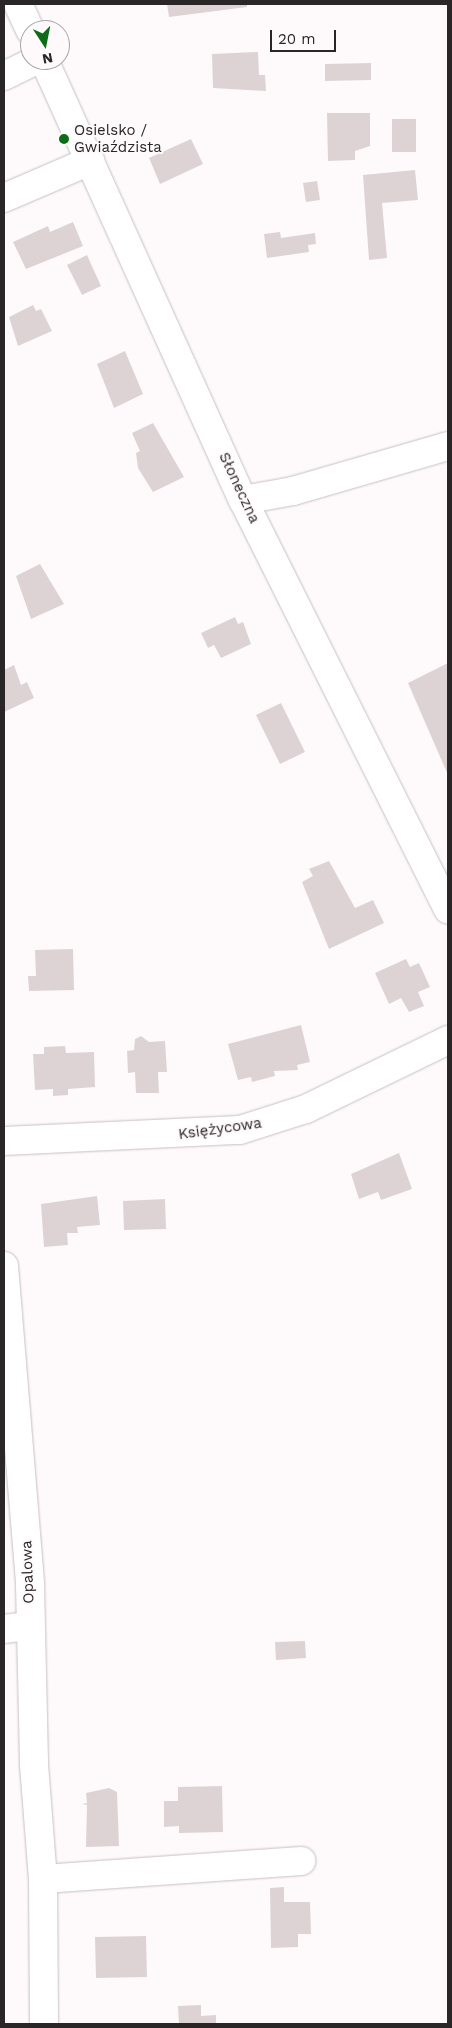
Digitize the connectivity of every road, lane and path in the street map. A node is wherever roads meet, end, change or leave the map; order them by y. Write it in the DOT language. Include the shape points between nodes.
graph roads {
  1 [pos="18,4"];
  2 [pos="25,20"];
  3 [pos="20,68"];
  4 [pos="49,70"];
  5 [pos="4,76"];
  6 [pos="90,161"];
  7 [pos="4,198"];
  8 [pos="448,446"];
  9 [pos="243,500"];
  10 [pos="448,910"];
  11 [pos="448,1040"];
  12 [pos="4,1141"];
  13 [pos="4,1266"];
  14 [pos="9,1371"];
  15 [pos="16,1628"];
  16 [pos="301,1861"];
  17 [pos="43,1879"];
  18 [pos="44,2024"];
  1 -- 2 [label="street"];
  3 -- 5 [label="street"];
  4 -- 6 [label="street, Słoneczna"];
  6 -- 7 [label="street"];
  6 -- 9 [label="street, Słoneczna"];
  8 -- 9 [label="street" via="294,491"];
  9 -- 10 [label="street, Słoneczna"];
  11 -- 12 [label="street, Księżycowa" via="306,1109 240,1130"];
  13 -- 14 [label="street, Opalowa"];
  14 -- 15 [label="street, Opalowa"];
  15 -- 17 [label="street, Opalowa"];
  16 -- 17 [label="street"];
  17 -- 18 [label="street, Opalowa"];
}
